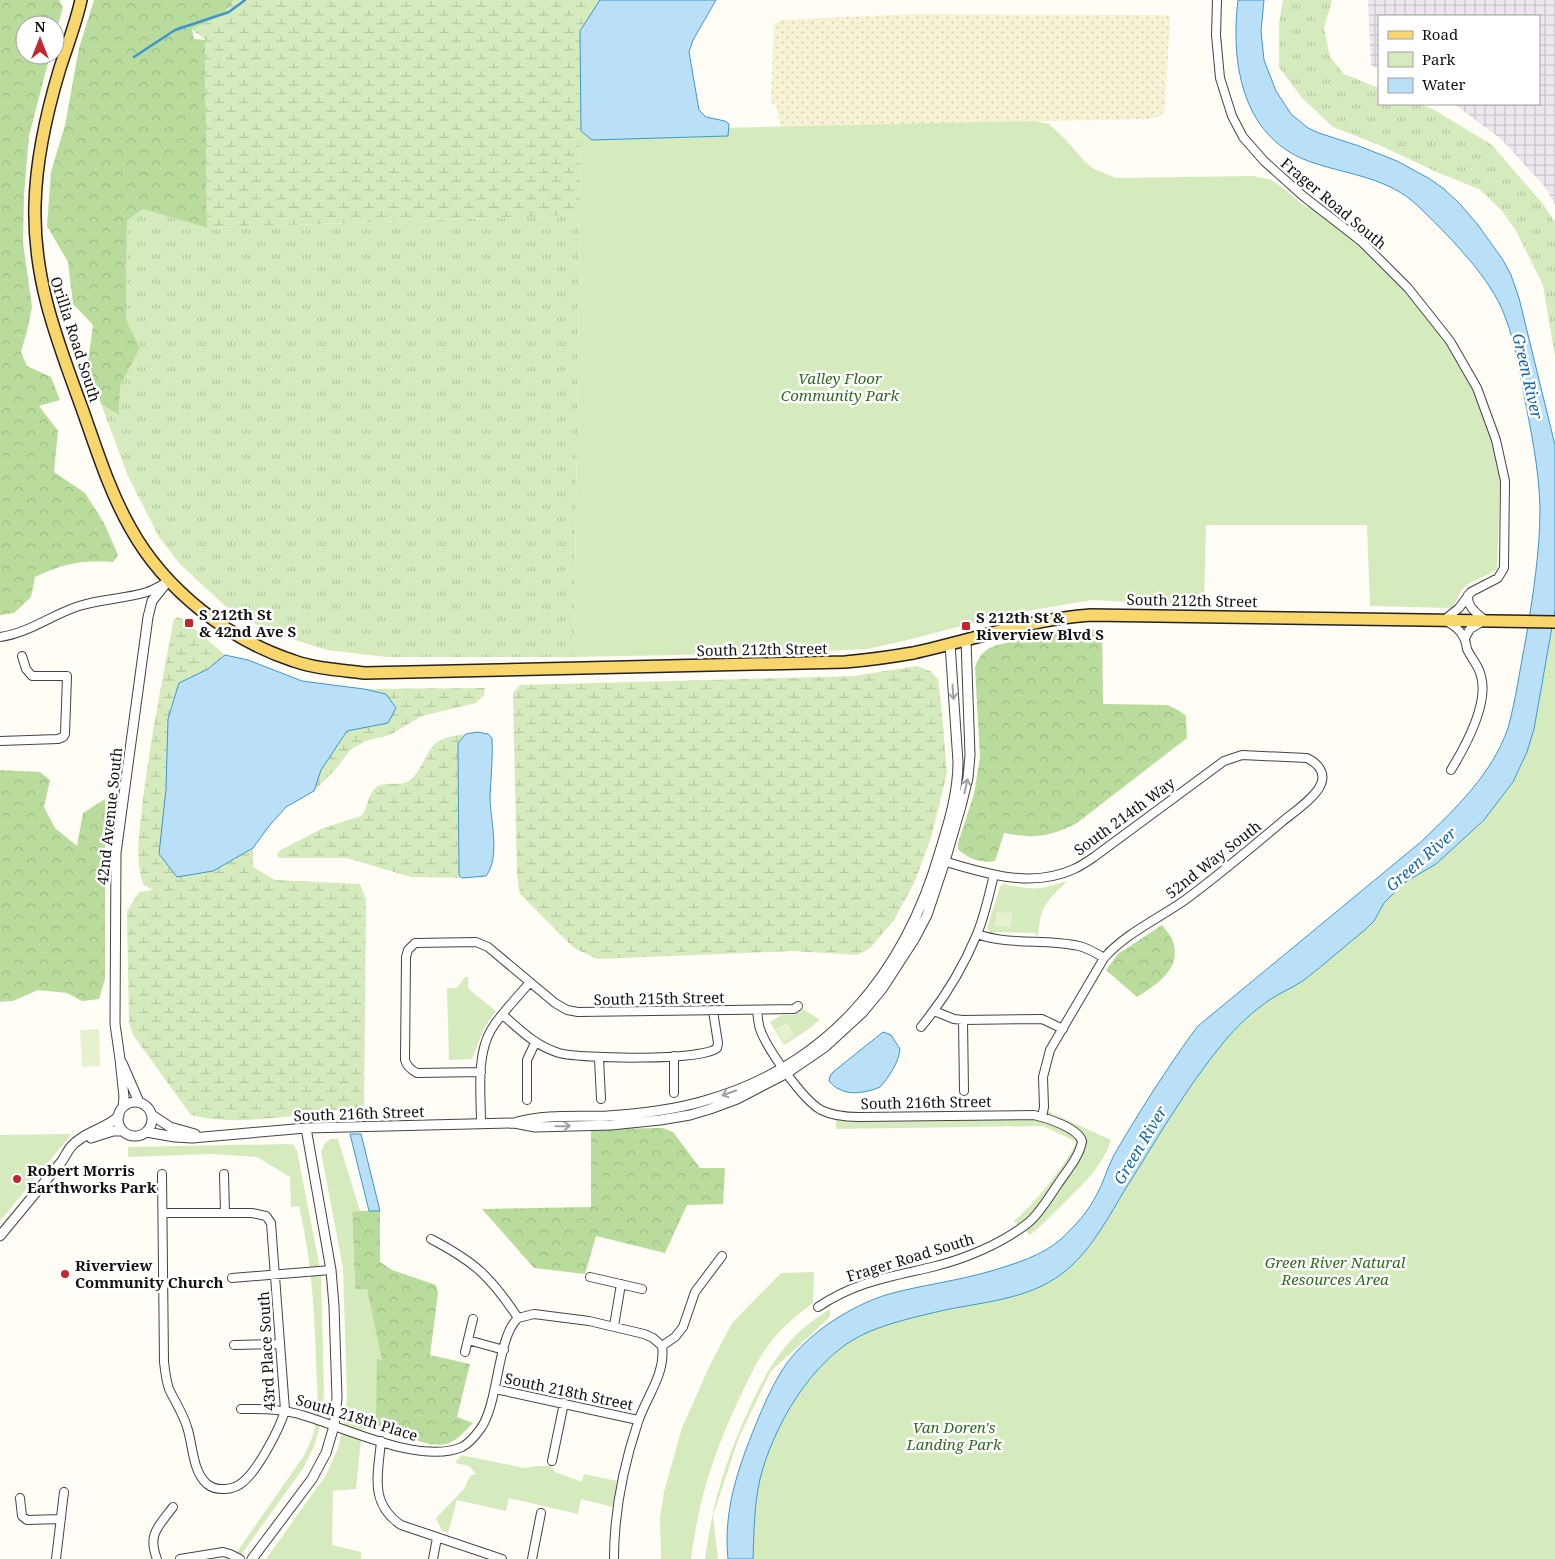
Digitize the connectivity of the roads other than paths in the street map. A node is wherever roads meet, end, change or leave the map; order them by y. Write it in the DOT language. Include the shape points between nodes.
graph roads {
  1 [pos="75,0"];
  2 [pos="81,0"];
  3 [pos="1217,0"];
  4 [pos="78,13"];
  5 [pos="168,582"];
  6 [pos="1468,595"];
  7 [pos="1444,620"];
  8 [pos="1486,621"];
  9 [pos="1555,622"];
  10 [pos="0,637"];
  11 [pos="1465,638"];
  12 [pos="966,640"];
  13 [pos="950,644"];
  14 [pos="22,656"];
  15 [pos="0,740"];
  16 [pos="1322,770"];
  17 [pos="1450,770"];
  18 [pos="942,860"];
  19 [pos="994,874"];
  20 [pos="977,934"];
  21 [pos="1104,958"];
  22 [pos="530,982"];
  23 [pos="798,1006"];
  24 [pos="712,1010"];
  25 [pos="757,1010"];
  26 [pos="934,1010"];
  27 [pos="503,1015"];
  28 [pos="963,1020"];
  29 [pos="921,1027"];
  30 [pos="1063,1029"];
  31 [pos="535,1043"];
  32 [pos="674,1056"];
  33 [pos="599,1058"];
  34 [pos="120,1060"];
  35 [pos="785,1070"];
  36 [pos="481,1072"];
  37 [pos="964,1091"];
  38 [pos="674,1093"];
  39 [pos="600,1099"];
  40 [pos="527,1100"];
  41 [pos="139,1102"];
  42 [pos="121,1112"];
  43 [pos="152,1116"];
  44 [pos="1042,1117"];
  45 [pos="481,1123"];
  46 [pos="306,1128"];
  47 [pos="124,1131"];
  48 [pos="146,1132"];
  49 [pos="205,1136"];
  50 [pos="1082,1141"];
  51 [pos="65,1156"];
  52 [pos="162,1174"];
  53 [pos="224,1174"];
  54 [pos="225,1212"];
  55 [pos="163,1213"];
  56 [pos="0,1236"];
  57 [pos="431,1239"];
  58 [pos="722,1256"];
  59 [pos="331,1270"];
  60 [pos="276,1276"];
  61 [pos="590,1277"];
  62 [pos="232,1278"];
  63 [pos="621,1284"];
  64 [pos="642,1289"];
  65 [pos="818,1307"];
  66 [pos="518,1318"];
  67 [pos="472,1319"];
  68 [pos="614,1326"];
  69 [pos="468,1340"];
  70 [pos="280,1344"];
  71 [pos="234,1345"];
  72 [pos="662,1346"];
  73 [pos="504,1350"];
  74 [pos="465,1352"];
  75 [pos="494,1389"];
  76 [pos="564,1403"];
  77 [pos="242,1409"];
  78 [pos="285,1410"];
  79 [pos="638,1420"];
  80 [pos="334,1426"];
  81 [pos="381,1441"];
  82 [pos="552,1461"];
  83 [pos="64,1492"];
  84 [pos="20,1498"];
  85 [pos="173,1507"];
  86 [pos="541,1513"];
  87 [pos="61,1518"];
  88 [pos="437,1538"];
  89 [pos="56,1559"];
  90 [pos="157,1559"];
  91 [pos="180,1559"];
  92 [pos="240,1559"];
  93 [pos="252,1559"];
  94 [pos="434,1559"];
  95 [pos="502,1559"];
  96 [pos="532,1559"];
  97 [pos="614,1559"];
  1 -- 4 [label="street"];
  2 -- 4 [label="main road, Orillia Road South"];
  3 -- 6 [label="street, Frager Road South" via="1220,78 1232,116 1243,137 1264,161 1361,241 1408,288 1450,341 1477,388 1496,440 1505,481 1505,562 1500,576"];
  4 -- 5 [label="main road, Orillia Road South" via="59,70 40,153 35,207 40,277 62,353 118,502 132,531"];
  5 -- 10 [label="street" via="147,592 81,605 25,631"];
  5 -- 13 [label="main road, South 212th Street" via="228,631 253,644 294,661 326,669 365,673 845,662"];
  5 -- 34 [label="street, 42nd Avenue South" via="152,601 148,617 117,839 115,1014"];
  6 -- 7 [label="street, Frager Road South" via="1459,608"];
  6 -- 8 [label="street" via="1472,609"];
  7 -- 8 [label="main road, South 212th Street"];
  7 -- 11 [label="street"];
  7 -- 12 [label="main road, South 212th Street" via="1141,614 1064,616"];
  8 -- 9 [label="main road, South 212th Street"];
  8 -- 11 [label="street" via="1473,626"];
  11 -- 17 [label="street" via="1466,648 1481,675 1482,690 1468,738"];
  12 -- 13 [label="main road, South 212th Street"];
  18 -- 12 [label="street, one-way" via="962,806 969,763"];
  13 -- 18 [label="street, one-way" via="958,781"];
  14 -- 15 [label="street" via="32,676 67,676 65,734 58,739"];
  16 -- 19 [label="street, South 214th Way" via="1307,758 1232,757 1074,869 1031,879"];
  16 -- 21 [label="street, 52nd Way South" via="1318,792 1294,813 1184,901 1125,939"];
  18 -- 19 [label="street, South 214th Way"];
  18 -- 35 [label="street, South 216th Street" via="908,935 879,981 828,1037"];
  19 -- 20 [label="street"];
  20 -- 21 [label="street" via="994,940 1081,946"];
  20 -- 26 [label="street" via="955,979"];
  21 -- 30 [label="street, 52nd Way South"];
  22 -- 24 [label="street, South 215th Street" via="555,1003 578,1012"];
  22 -- 27 [label="street"];
  22 -- 36 [label="street, South 215th Street" via="488,947 476,942 415,943 410,946 406,957 405,1060 410,1070 418,1073"];
  23 -- 25 [label="street, South 215th Street" via="794,1009"];
  24 -- 25 [label="street, South 215th Street"];
  24 -- 32 [label="street" via="718,1048 706,1053"];
  25 -- 35 [label="street, South 216th Street" via="760,1030"];
  26 -- 28 [label="street"];
  26 -- 29 [label="street"];
  27 -- 31 [label="street"];
  27 -- 36 [label="street" via="486,1043"];
  28 -- 30 [label="street" via="1042,1019"];
  28 -- 37 [label="street"];
  30 -- 44 [label="street, 52nd Way South" via="1044,1066"];
  31 -- 33 [label="street" via="560,1053"];
  31 -- 40 [label="street" via="526,1060"];
  32 -- 33 [label="street"];
  32 -- 38 [label="street"];
  33 -- 39 [label="street"];
  34 -- 41 [label="street, 42nd Avenue South"];
  34 -- 42 [label="street, 42nd Avenue South" via="124,1097"];
  35 -- 44 [label="street, South 216th Street" via="809,1101 839,1116 1024,1114"];
  35 -- 45 [label="street, South 216th Street" via="738,1090 658,1115 535,1117 514,1122"];
  36 -- 45 [label="street"];
  41 -- 42 [label="street" via="131,1103"];
  41 -- 43 [label="street"];
  42 -- 47 [label="street" via="119,1123"];
  42 -- 51 [label="street" via="110,1123 79,1139"];
  43 -- 48 [label="street" via="152,1124"];
  43 -- 49 [label="street, South 216th Street" via="170,1128"];
  44 -- 50 [label="street, South 216th Street" via="1076,1133"];
  45 -- 46 [label="street, South 216th Street"];
  46 -- 49 [label="street, South 216th Street"];
  46 -- 59 [label="street"];
  47 -- 48 [label="street" via="133,1136"];
  47 -- 51 [label="street" via="93,1137"];
  48 -- 49 [label="street, South 216th Street" via="183,1138"];
  50 -- 65 [label="street, Frager Road South" via="1040,1210 1029,1222 997,1243 947,1263 866,1282"];
  51 -- 56 [label="street"];
  52 -- 55 [label="street"];
  53 -- 54 [label="street"];
  54 -- 55 [label="street"];
  54 -- 60 [label="street, 43rd Place South" via="252,1213 269,1219"];
  55 -- 78 [label="street, 43rd Place South" via="166,1375 188,1430 196,1464 207,1484 222,1489 232,1488 249,1476 276,1435"];
  57 -- 66 [label="street" via="476,1265"];
  58 -- 72 [label="street" via="695,1292 683,1327"];
  59 -- 60 [label="street"];
  59 -- 80 [label="street" via="337,1398"];
  60 -- 62 [label="street"];
  60 -- 70 [label="street, 43rd Place South"];
  61 -- 63 [label="street"];
  63 -- 64 [label="street"];
  63 -- 68 [label="street"];
  66 -- 68 [label="street" via="550,1315"];
  66 -- 73 [label="street" via="509,1331"];
  67 -- 69 [label="street"];
  68 -- 72 [label="street" via="644,1334"];
  69 -- 73 [label="street"];
  69 -- 74 [label="street"];
  70 -- 71 [label="street"];
  70 -- 78 [label="street, 43rd Place South"];
  72 -- 79 [label="street" via="661,1370"];
  73 -- 75 [label="street"];
  75 -- 76 [label="street, South 218th Street"];
  75 -- 81 [label="street, South 218th Place" via="483,1426 463,1446 444,1452 427,1452"];
  76 -- 79 [label="street, South 218th Street"];
  76 -- 82 [label="street"];
  77 -- 78 [label="street, South 218th Place"];
  78 -- 80 [label="street, South 218th Place"];
  79 -- 97 [label="street" via="615,1522"];
  80 -- 81 [label="street, South 218th Place"];
  80 -- 93 [label="street" via="326,1453 312,1479"];
  81 -- 88 [label="street" via="377,1491 384,1510 401,1525"];
  83 -- 87 [label="street"];
  84 -- 87 [label="street" via="22,1516 27,1520"];
  85 -- 90 [label="street" via="153,1536"];
  86 -- 96 [label="street"];
  87 -- 89 [label="street"];
  88 -- 94 [label="street"];
  88 -- 95 [label="street"];
  91 -- 92 [label="street" via="223,1552"];
}
